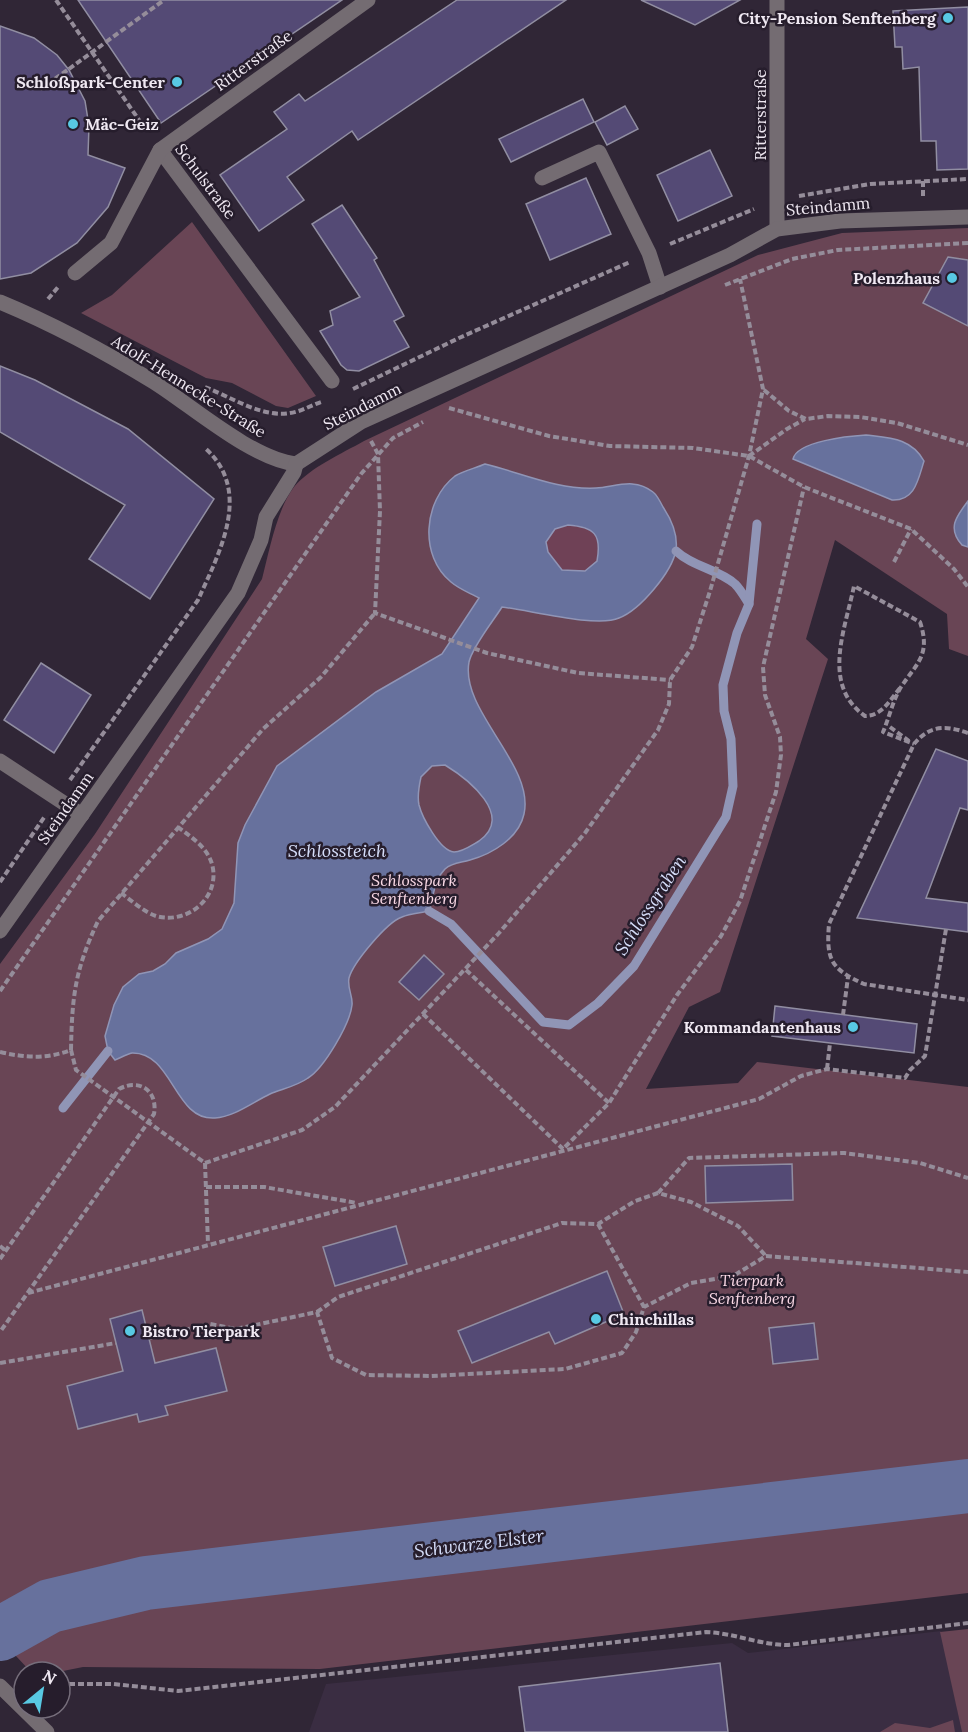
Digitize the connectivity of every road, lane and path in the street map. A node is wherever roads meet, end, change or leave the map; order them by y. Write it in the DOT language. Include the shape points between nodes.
graph roads {
  1 [pos="56,0"];
  2 [pos="164,0"];
  3 [pos="368,0"];
  4 [pos="777,0"];
  5 [pos="40,89"];
  6 [pos="160,150"];
  7 [pos="542,178"];
  8 [pos="968,179"];
  9 [pos="778,200"];
  10 [pos="968,217"];
  11 [pos="777,229"];
  12 [pos="968,243"];
  13 [pos="649,253"];
  14 [pos="75,273"];
  15 [pos="740,279"];
  16 [pos="660,287"];
  17 [pos="719,288"];
  18 [pos="0,302"];
  19 [pos="36,317"];
  20 [pos="332,381"];
  21 [pos="204,387"];
  22 [pos="763,389"];
  23 [pos="351,390"];
  24 [pos="332,398"];
  25 [pos="459,403"];
  26 [pos="448,408"];
  27 [pos="439,413"];
  28 [pos="430,418"];
  29 [pos="806,419"];
  30 [pos="968,445"];
  31 [pos="202,446"];
  32 [pos="378,454"];
  33 [pos="749,456"];
  34 [pos="296,464"];
  35 [pos="804,487"];
  36 [pos="911,530"];
  37 [pos="894,562"];
  38 [pos="968,587"];
  39 [pos="375,613"];
  40 [pos="670,680"];
  41 [pos="900,688"];
  42 [pos="890,727"];
  43 [pos="968,733"];
  44 [pos="914,744"];
  45 [pos="0,761"];
  46 [pos="57,799"];
  47 [pos="82,815"];
  48 [pos="178,827"];
  49 [pos="0,882"];
  50 [pos="122,893"];
  51 [pos="946,929"];
  52 [pos="0,931"];
  53 [pos="466,969"];
  54 [pos="848,977"];
  55 [pos="0,991"];
  56 [pos="934,995"];
  57 [pos="968,1000"];
  58 [pos="423,1014"];
  59 [pos="843,1015"];
  60 [pos="830,1043"];
  61 [pos="71,1050"];
  62 [pos="0,1052"];
  63 [pos="827,1069"];
  64 [pos="113,1097"];
  65 [pos="609,1103"];
  66 [pos="148,1122"];
  67 [pos="564,1149"];
  68 [pos="205,1163"];
  69 [pos="968,1178"];
  70 [pos="206,1187"];
  71 [pos="658,1193"];
  72 [pos="359,1204"];
  73 [pos="598,1224"];
  74 [pos="208,1244"];
  75 [pos="0,1246"];
  76 [pos="6,1251"];
  77 [pos="766,1256"];
  78 [pos="0,1259"];
  79 [pos="968,1272"];
  80 [pos="28,1293"];
  81 [pos="644,1307"];
  82 [pos="316,1312"];
  83 [pos="2,1325"];
  84 [pos="0,1332"];
  85 [pos="149,1338"];
  86 [pos="116,1342"];
  87 [pos="0,1364"];
  88 [pos="968,1623"];
  89 [pos="72,1684"];
  90 [pos="1,1688"];
  91 [pos="47,1732"];
  1 -- 6 [label="path, Schulstraße"];
  2 -- 5 [label="path, bridge"];
  3 -- 6 [label="street, Ritterstraße"];
  4 -- 9 [label="street, Ritterstraße"];
  6 -- 14 [label="street" via="111,243"];
  6 -- 20 [label="street, Schulstraße"];
  7 -- 13 [label="street" via="599,152"];
  8 -- 9 [label="path" via="870,184"];
  9 -- 11 [label="street, Ritterstraße"];
  9 -- 13 [label="path"];
  10 -- 11 [label="street, Steindamm" via="840,221"];
  11 -- 16 [label="street, Steindamm"];
  12 -- 15 [label="path" via="838,250 792,259"];
  13 -- 16 [label="street"];
  13 -- 23 [label="path"];
  14 -- 19 [label="path" via="56,288"];
  15 -- 17 [label="path"];
  15 -- 22 [label="path"];
  16 -- 34 [label="street, Steindamm" via="361,423"];
  18 -- 19 [label="street, Adolf-Hennecke-Straße"];
  19 -- 34 [label="street, Adolf-Hennecke-Straße" via="153,382 258,450"];
  21 -- 24 [label="path" via="258,412 290,413"];
  22 -- 29 [label="path" via="789,411"];
  22 -- 33 [label="path"];
  25 -- 26 [label="path"];
  26 -- 27 [label="path"];
  26 -- 33 [label="path" via="549,436 610,446 693,448"];
  28 -- 32 [label="path" via="393,438"];
  29 -- 30 [label="path" via="860,417 897,423"];
  29 -- 33 [label="path"];
  31 -- 46 [label="path" via="224,472 232,503 226,534 198,600"];
  32 -- 39 [label="path" via="380,511"];
  32 -- 55 [label="path"];
  33 -- 35 [label="path"];
  33 -- 40 [label="path" via="692,646"];
  34 -- 47 [label="street, Steindamm" via="266,517 261,540 238,593"];
  35 -- 36 [label="path"];
  35 -- 65 [label="path" via="763,667 765,694 780,737 776,792 740,901 721,936 677,995"];
  36 -- 37 [label="path"];
  36 -- 38 [label="path"];
  39 -- 40 [label="path" via="487,653 578,673"];
  39 -- 48 [label="path" via="321,677 263,729"];
  40 -- 53 [label="path" via="669,705 648,746 585,833"];
  41 -- 41 [label="path" via="921,663 924,633 920,622 854,586 837,667 848,701 865,716 871,716 878,714"];
  41 -- 44 [label="path" via="883,732"];
  42 -- 44 [label="path"];
  43 -- 44 [label="path" via="937,727 923,733"];
  44 -- 54 [label="path" via="829,924 827,950 834,965"];
  45 -- 46 [label="street"];
  46 -- 47 [label="street"];
  46 -- 49 [label="path"];
  47 -- 52 [label="street, Steindamm"];
  48 -- 50 [label="path"];
  48 -- 50 [label="path" via="197,842 212,864 212,884 204,902 181,917 168,918 154,915"];
  50 -- 61 [label="path" via="98,921 82,956 73,1001"];
  51 -- 56 [label="path"];
  53 -- 58 [label="path"];
  53 -- 65 [label="path"];
  54 -- 56 [label="path" via="864,984"];
  54 -- 59 [label="path"];
  56 -- 57 [label="path"];
  56 -- 63 [label="path" via="925,1056 905,1078"];
  58 -- 67 [label="path"];
  58 -- 68 [label="path" via="335,1107 302,1130"];
  60 -- 63 [label="path"];
  61 -- 62 [label="path" via="51,1057"];
  61 -- 64 [label="path" via="76,1070"];
  63 -- 67 [label="path" via="801,1076 759,1099"];
  64 -- 66 [label="path"];
  64 -- 66 [label="path" via="128,1084 147,1088 155,1105"];
  64 -- 76 [label="path"];
  65 -- 67 [label="path"];
  66 -- 68 [label="path"];
  66 -- 80 [label="path"];
  67 -- 72 [label="path"];
  68 -- 70 [label="path"];
  69 -- 71 [label="path" via="920,1162 844,1153 689,1158"];
  70 -- 72 [label="path" via="264,1186"];
  70 -- 74 [label="path"];
  71 -- 73 [label="path" via="634,1201"];
  71 -- 77 [label="path" via="691,1202 738,1226"];
  72 -- 74 [label="path"];
  73 -- 81 [label="path"];
  73 -- 82 [label="path" via="562,1223 338,1297"];
  74 -- 80 [label="path"];
  75 -- 76 [label="path"];
  76 -- 78 [label="path"];
  77 -- 79 [label="path"];
  77 -- 81 [label="path" via="733,1276 691,1283"];
  80 -- 83 [label="path"];
  81 -- 82 [label="path" via="636,1332 622,1353 565,1369 431,1376 366,1375 332,1358"];
  82 -- 85 [label="path" via="236,1329 210,1323"];
  83 -- 84 [label="path"];
  86 -- 87 [label="path"];
  88 -- 89 [label="path" via="788,1645 706,1632 178,1691"];
  90 -- 91 [label="street"];
}
